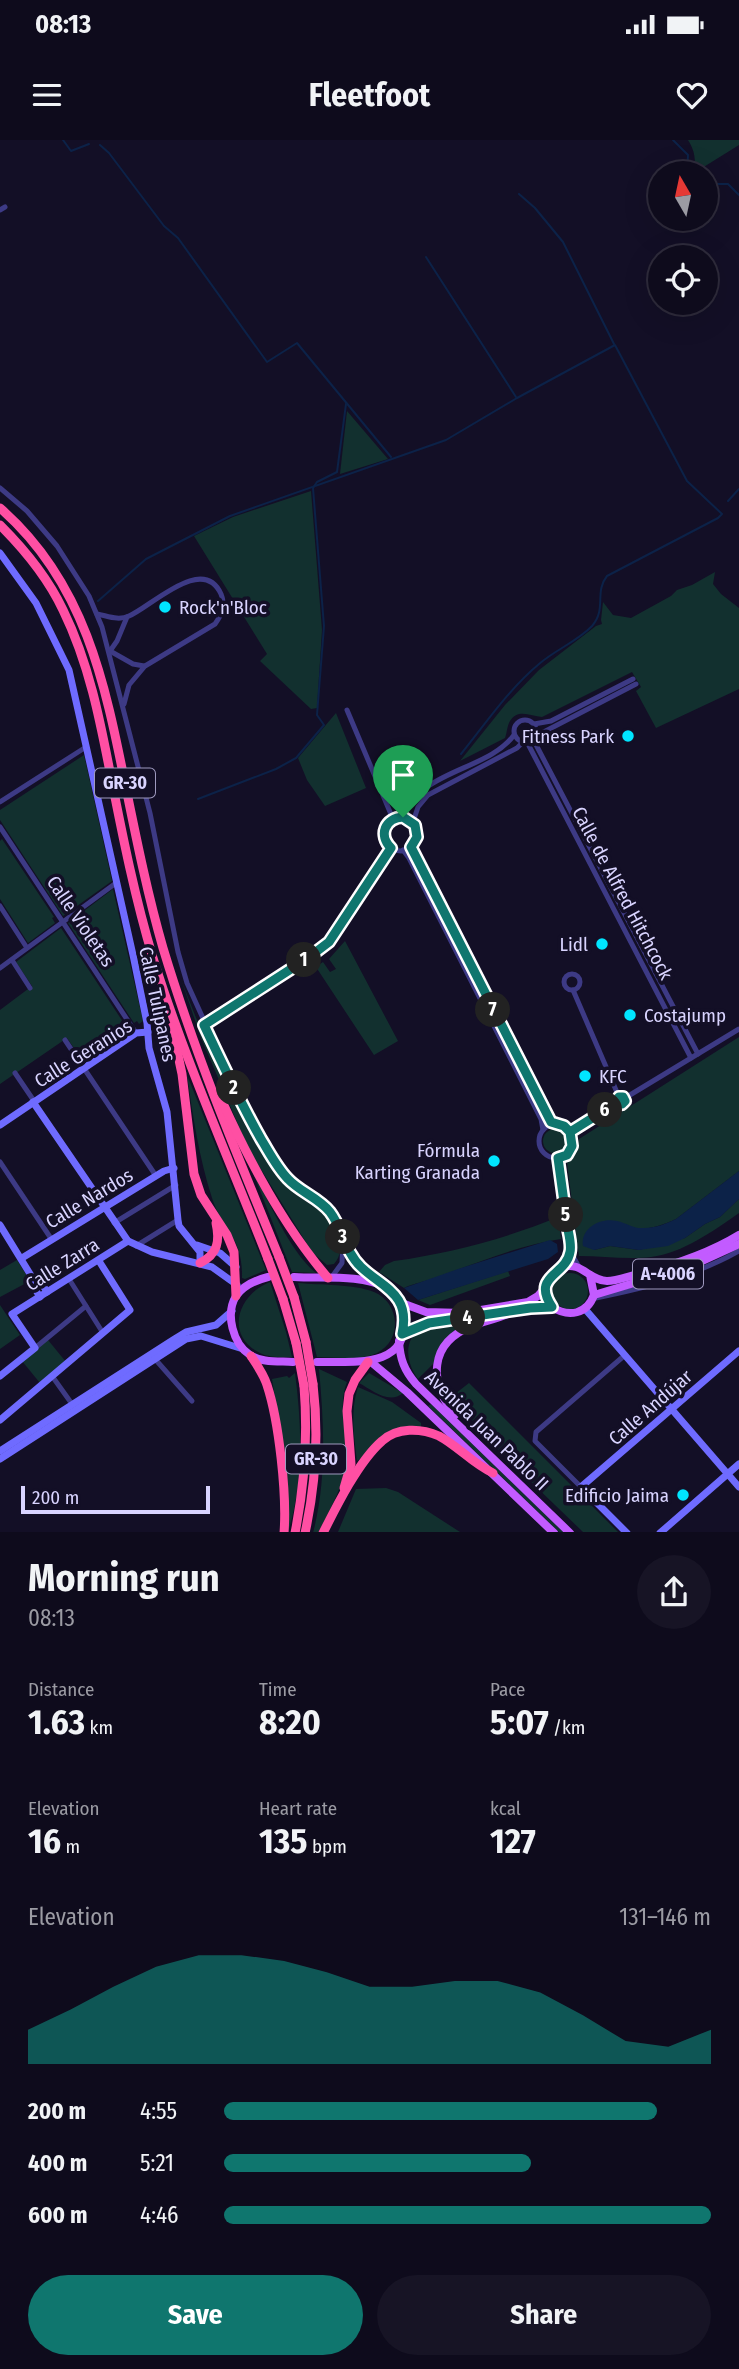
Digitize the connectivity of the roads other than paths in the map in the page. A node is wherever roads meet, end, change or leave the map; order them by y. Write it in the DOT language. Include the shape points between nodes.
graph roads {
  1 [pos="0,488"];
  2 [pos="0,508"];
  3 [pos="0,525"];
  4 [pos="0,553"];
  5 [pos="97,614"];
  6 [pos="127,617"];
  7 [pos="110,651"];
  8 [pos="145,666"];
  9 [pos="635,681"];
  10 [pos="627,685"];
  11 [pos="124,707"];
  12 [pos="347,710"];
  13 [pos="534,724"];
  14 [pos="514,735"];
  15 [pos="535,737"];
  16 [pos="525,742"];
  17 [pos="86,747"];
  18 [pos="427,787"];
  19 [pos="383,792"];
  20 [pos="0,802"];
  21 [pos="403,817"];
  22 [pos="393,819"];
  23 [pos="412,822"];
  24 [pos="0,827"];
  25 [pos="2,835"];
  26 [pos="411,847"];
  27 [pos="391,848"];
  28 [pos="403,850"];
  29 [pos="116,883"];
  30 [pos="0,906"];
  31 [pos="62,922"];
  32 [pos="27,948"];
  33 [pos="12,960"];
  34 [pos="0,968"];
  35 [pos="30,988"];
  36 [pos="573,990"];
  37 [pos="169,1005"];
  38 [pos="204,1025"];
  39 [pos="739,1029"];
  40 [pos="148,1032"];
  41 [pos="136,1033"];
  42 [pos="65,1040"];
  43 [pos="698,1054"];
  44 [pos="691,1058"];
  45 [pos="84,1068"];
  46 [pos="15,1073"];
  47 [pos="208,1080"];
  48 [pos="621,1099"];
  49 [pos="34,1102"];
  50 [pos="555,1124"];
  51 [pos="0,1125"];
  52 [pos="543,1130"];
  53 [pos="570,1132"];
  54 [pos="558,1158"];
  55 [pos="0,1162"];
  56 [pos="174,1168"];
  57 [pos="156,1176"];
  58 [pos="176,1185"];
  59 [pos="104,1208"];
  60 [pos="213,1214"];
  61 [pos="178,1220"];
  62 [pos="114,1223"];
  63 [pos="0,1225"];
  64 [pos="739,1235"];
  65 [pos="343,1237"];
  66 [pos="52,1240"];
  67 [pos="128,1241"];
  68 [pos="739,1244"];
  69 [pos="196,1245"];
  70 [pos="136,1246"];
  71 [pos="215,1251"];
  72 [pos="570,1251"];
  73 [pos="739,1251"];
  74 [pos="22,1258"];
  75 [pos="274,1258"];
  76 [pos="99,1261"];
  77 [pos="200,1263"];
  78 [pos="564,1267"];
  79 [pos="236,1268"];
  80 [pos="580,1268"];
  81 [pos="590,1275"];
  82 [pos="268,1277"];
  83 [pos="294,1277"];
  84 [pos="330,1278"];
  85 [pos="69,1279"];
  86 [pos="236,1285"];
  87 [pos="248,1286"];
  88 [pos="387,1287"];
  89 [pos="546,1287"];
  90 [pos="44,1295"];
  91 [pos="236,1296"];
  92 [pos="594,1297"];
  93 [pos="399,1302"];
  94 [pos="86,1307"];
  95 [pos="552,1307"];
  96 [pos="585,1309"];
  97 [pos="232,1311"];
  98 [pos="513,1311"];
  99 [pos="103,1333"];
  100 [pos="401,1338"];
  101 [pos="35,1348"];
  102 [pos="243,1349"];
  103 [pos="739,1350"];
  104 [pos="625,1354"];
  105 [pos="251,1356"];
  106 [pos="155,1359"];
  107 [pos="293,1362"];
  108 [pos="317,1362"];
  109 [pos="369,1362"];
  110 [pos="0,1376"];
  111 [pos="52,1376"];
  112 [pos="308,1385"];
  113 [pos="192,1401"];
  114 [pos="72,1404"];
  115 [pos="671,1409"];
  116 [pos="0,1420"];
  117 [pos="466,1433"];
  118 [pos="0,1451"];
  119 [pos="0,1459"];
  120 [pos="739,1464"];
  121 [pos="493,1473"];
  122 [pos="727,1474"];
  123 [pos="581,1487"];
  124 [pos="739,1487"];
  125 [pos="340,1499"];
  126 [pos="284,1532"];
  127 [pos="295,1532"];
  128 [pos="305,1532"];
  129 [pos="323,1532"];
  130 [pos="554,1532"];
  131 [pos="570,1532"];
  132 [pos="627,1532"];
  133 [pos="660,1532"];
  1 -- 5 [label="street" via="57,547"];
  2 -- 47 [label="highway, GR-30" via="49,564 76,608 93,649 109,703 155,919"];
  3 -- 37 [label="highway, GR-30" via="32,561 62,607 85,663 135,892"];
  4 -- 17 [label="street, Calle Tulipanes" via="29,592 64,657"];
  5 -- 6 [label="street"];
  5 -- 7 [label="street"];
  6 -- 7 [label="street"];
  6 -- 8 [label="street" via="186,582 201,579 213,582 224,602 215,624"];
  7 -- 8 [label="street"];
  7 -- 11 [label="street"];
  8 -- 11 [label="street" via="129,685"];
  9 -- 10 [label="street"];
  10 -- 13 [label="street" via="551,721"];
  10 -- 15 [label="street"];
  11 -- 38 [label="street" via="178,952"];
  12 -- 19 [label="street"];
  13 -- 14 [label="street" via="521,720"];
  13 -- 15 [label="street"];
  14 -- 16 [label="street"];
  14 -- 18 [label="street" via="501,748"];
  15 -- 16 [label="street"];
  15 -- 43 [label="street, Calle de Alfred Hitchcock"];
  16 -- 23 [label="street" via="428,795"];
  16 -- 44 [label="street, Calle de Alfred Hitchcock"];
  17 -- 20 [label="street"];
  17 -- 29 [label="street, Calle Tulipanes"];
  18 -- 19 [label="street" via="400,795"];
  18 -- 21 [label="street"];
  19 -- 22 [label="street"];
  21 -- 22 [label="street"];
  21 -- 23 [label="street"];
  22 -- 27 [label="street" via="384,831"];
  23 -- 26 [label="street" via="417,837"];
  24 -- 25 [label="street, Calle Violetas"];
  25 -- 31 [label="street, Calle Violetas"];
  26 -- 28 [label="street"];
  26 -- 50 [label="street"];
  27 -- 28 [label="street"];
  27 -- 38 [label="street" via="329,942"];
  28 -- 52 [label="street"];
  29 -- 31 [label="street"];
  29 -- 40 [label="street, Calle Tulipanes"];
  30 -- 32 [label="street"];
  31 -- 32 [label="street"];
  31 -- 41 [label="street, Calle Violetas"];
  32 -- 33 [label="street"];
  33 -- 34 [label="street"];
  33 -- 35 [label="street"];
  36 -- 48 [label="street"];
  37 -- 60 [label="highway" via="194,1174"];
  37 -- 75 [label="highway, GR-30"];
  38 -- 65 [label="street" via="270,1154 288,1179 327,1208"];
  39 -- 43 [label="street"];
  40 -- 41 [label="street, Calle Geranios"];
  40 -- 56 [label="street, Calle Tulipanes" via="167,1112"];
  41 -- 45 [label="street, Calle Geranios"];
  42 -- 45 [label="street"];
  43 -- 44 [label="street"];
  44 -- 48 [label="street"];
  45 -- 49 [label="street, Calle Geranios"];
  45 -- 57 [label="street"];
  46 -- 49 [label="street"];
  47 -- 75 [label="highway, GR-30"];
  47 -- 84 [label="highway" via="300,1244"];
  48 -- 53 [label="street"];
  49 -- 51 [label="street, Calle Geranios"];
  49 -- 59 [label="street"];
  50 -- 52 [label="street"];
  50 -- 53 [label="street"];
  52 -- 54 [label="street" via="541,1150"];
  53 -- 54 [label="street" via="572,1146 567,1155"];
  54 -- 72 [label="street"];
  55 -- 66 [label="street"];
  56 -- 57 [label="street, Calle Nardos"];
  56 -- 58 [label="street, Calle Tulipanes"];
  57 -- 59 [label="street, Calle Nardos"];
  58 -- 61 [label="street, Calle Tulipanes"];
  58 -- 62 [label="street"];
  59 -- 62 [label="street"];
  59 -- 66 [label="street, Calle Nardos"];
  60 -- 71 [label="highway" via="218,1239"];
  60 -- 79 [label="highway" via="227,1235"];
  61 -- 69 [label="street"];
  61 -- 70 [label="street"];
  62 -- 67 [label="street"];
  63 -- 74 [label="street"];
  64 -- 81 [label="main road, A-4006" via="693,1258 655,1270 607,1281"];
  65 -- 84 [label="street" via="343,1260"];
  65 -- 88 [label="street" via="356,1262"];
  66 -- 74 [label="street, Calle Nardos"];
  67 -- 70 [label="street"];
  67 -- 76 [label="street, Calle Zarra"];
  68 -- 92 [label="main road, A-4006" via="691,1266"];
  69 -- 71 [label="street"];
  69 -- 77 [label="street"];
  70 -- 77 [label="street"];
  71 -- 77 [label="highway"];
  71 -- 79 [label="street"];
  72 -- 78 [label="street"];
  72 -- 80 [label="street"];
  73 -- 92 [label="street" via="678,1277"];
  74 -- 90 [label="street" via="35,1282 32,1284"];
  75 -- 112 [label="highway, GR-30, bridge"];
  75 -- 112 [label="highway, GR-30, bridge" via="294,1297 306,1342"];
  76 -- 85 [label="street, Calle Zarra"];
  76 -- 99 [label="street" via="130,1310"];
  77 -- 86 [label="street"];
  78 -- 80 [label="main road"];
  78 -- 89 [label="main road" via="554,1272"];
  79 -- 86 [label="highway"];
  80 -- 81 [label="main road"];
  81 -- 92 [label="main road"];
  82 -- 87 [label="main road"];
  83 -- 84 [label="main road"];
  84 -- 88 [label="main road"];
  85 -- 90 [label="street, Calle Zarra"];
  85 -- 94 [label="street"];
  86 -- 87 [label="street"];
  86 -- 91 [label="highway"];
  87 -- 91 [label="main road"];
  88 -- 93 [label="main road"];
  89 -- 93 [label="main road" via="528,1302 463,1313 426,1312"];
  89 -- 95 [label="main road"];
  90 -- 101 [label="street, Calle Zarra" via="12,1314"];
  91 -- 97 [label="main road"];
  92 -- 96 [label="main road"];
  93 -- 100 [label="main road, Avenida Juan Pablo II"];
  94 -- 99 [label="street"];
  94 -- 101 [label="street"];
  95 -- 96 [label="main road" via="567,1314"];
  95 -- 98 [label="main road"];
  96 -- 104 [label="street"];
  97 -- 102 [label="main road" via="234,1333"];
  97 -- 114 [label="street" via="216,1325 173,1339"];
  98 -- 100 [label="main road" via="429,1323"];
  98 -- 117 [label="main road" via="463,1330 440,1355 436,1370 440,1394"];
  99 -- 111 [label="street"];
  100 -- 109 [label="main road" via="386,1356"];
  100 -- 117 [label="main road, Avenida Juan Pablo II" via="406,1373"];
  101 -- 110 [label="street"];
  102 -- 105 [label="main road"];
  102 -- 106 [label="street" via="193,1336"];
  103 -- 115 [label="street, Calle Andújar"];
  104 -- 115 [label="street"];
  104 -- 123 [label="street" via="534,1436"];
  105 -- 107 [label="main road"];
  105 -- 126 [label="highway" via="267,1385 278,1434"];
  106 -- 113 [label="street"];
  106 -- 119 [label="street"];
  108 -- 109 [label="main road"];
  109 -- 121 [label="main road, Avenida Juan Pablo II" via="399,1384"];
  109 -- 125 [label="highway" via="349,1394 351,1464"];
  111 -- 114 [label="street"];
  111 -- 116 [label="street"];
  112 -- 127 [label="highway, GR-30" via="306,1469"];
  112 -- 128 [label="highway, GR-30" via="316,1406 316,1468"];
  114 -- 118 [label="street"];
  115 -- 122 [label="street"];
  115 -- 123 [label="street, Calle Andújar"];
  117 -- 131 [label="main road, Avenida Juan Pablo II"];
  120 -- 122 [label="street"];
  121 -- 125 [label="highway" via="438,1436 402,1430 383,1440"];
  121 -- 130 [label="main road, Avenida Juan Pablo II"];
  122 -- 124 [label="street"];
  122 -- 133 [label="street"];
  123 -- 132 [label="street"];
  125 -- 129 [label="highway"];
}
